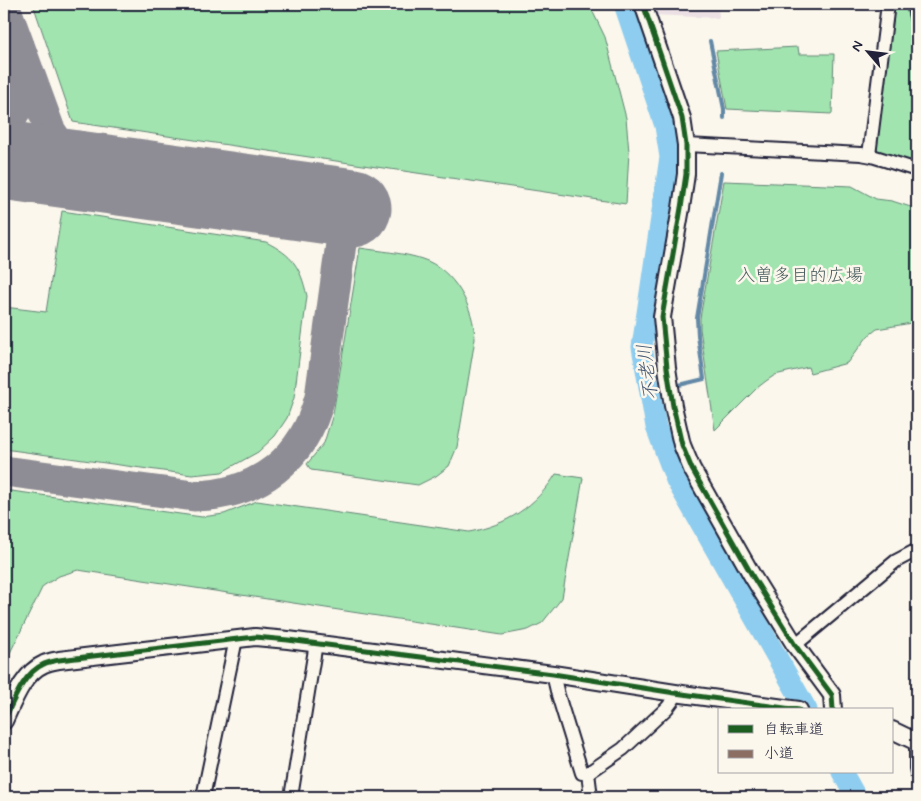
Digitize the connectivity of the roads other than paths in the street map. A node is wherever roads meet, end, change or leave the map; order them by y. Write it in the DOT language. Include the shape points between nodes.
graph roads {
  1 [pos="643,4"];
  2 [pos="888,4"];
  3 [pos="912,4"];
  4 [pos="917,26"];
  5 [pos="686,145"];
  6 [pos="869,155"];
  7 [pos="917,170"];
  8 [pos="917,550"];
  9 [pos="236,639"];
  10 [pos="316,643"];
  11 [pos="795,645"];
  12 [pos="553,674"];
  13 [pos="675,693"];
  14 [pos="787,708"];
  15 [pos="833,708"];
  16 [pos="4,721"];
  17 [pos="894,731"];
  18 [pos="917,742"];
  19 [pos="588,773"];
  20 [pos="917,773"];
  21 [pos="203,797"];
  22 [pos="291,797"];
  23 [pos="591,797"];
  1 -- 5 [label="street" via="682,118"];
  2 -- 6 [label="street"];
  3 -- 4 [label="street"];
  5 -- 6 [label="street"];
  5 -- 11 [label="street" via="686,174 662,317 673,406 682,445 692,469"];
  6 -- 7 [label="street"];
  8 -- 11 [label="street" via="896,561"];
  9 -- 10 [label="street" via="276,638"];
  9 -- 16 [label="street" via="43,664 25,680"];
  9 -- 21 [label="street"];
  10 -- 12 [label="street"];
  10 -- 22 [label="street"];
  11 -- 15 [label="street" via="832,696"];
  12 -- 13 [label="street"];
  12 -- 19 [label="street" via="582,774"];
  13 -- 14 [label="street"];
  13 -- 19 [label="street" via="667,708 623,749"];
  17 -- 18 [label="street"];
  18 -- 20 [label="street"];
  19 -- 23 [label="street"];
}
